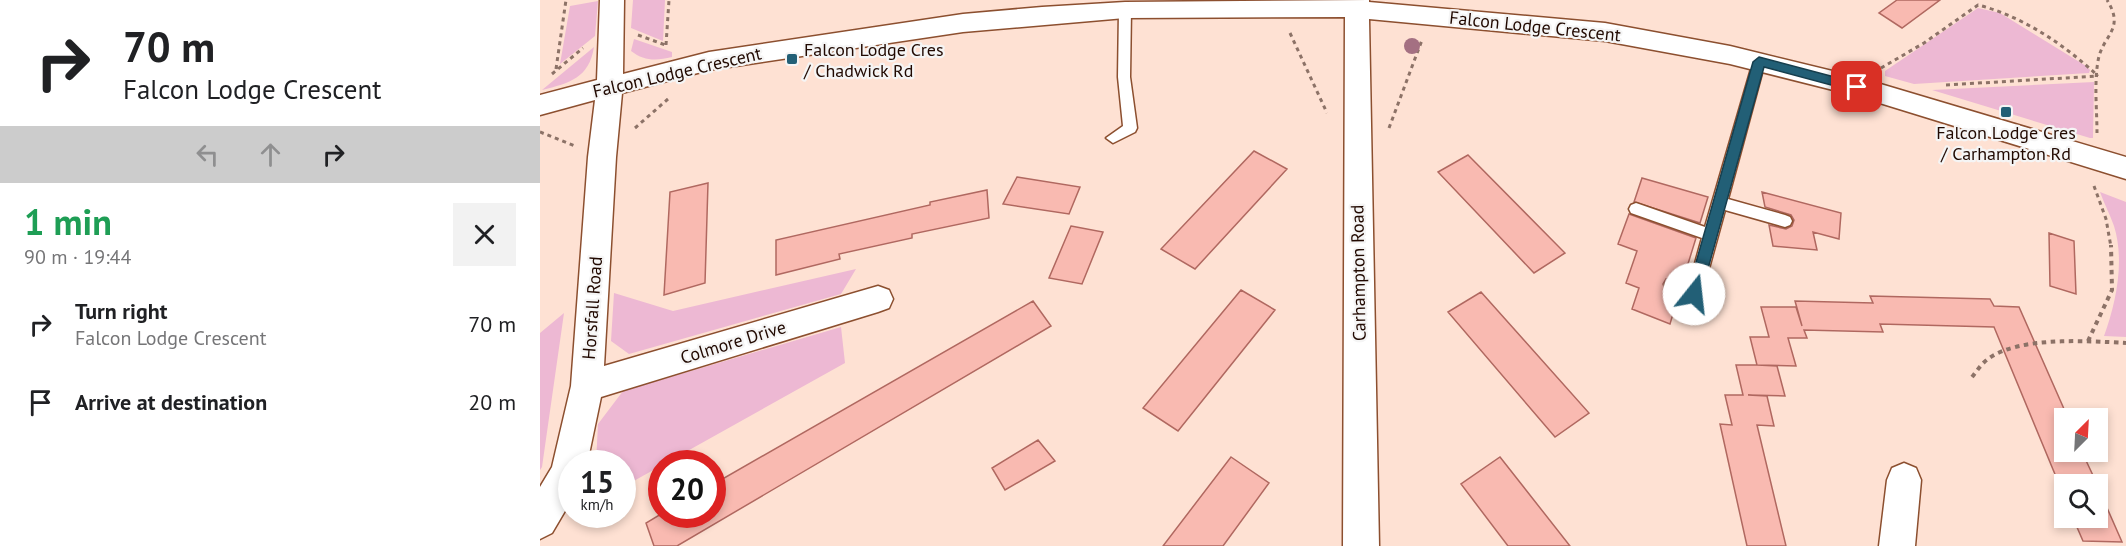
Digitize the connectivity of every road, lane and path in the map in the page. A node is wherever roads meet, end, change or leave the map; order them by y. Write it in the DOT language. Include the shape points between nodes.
graph roads {
  1 [pos="566,0"];
  2 [pos="612,0"];
  3 [pos="669,0"];
  4 [pos="2106,0"];
  5 [pos="1357,4"];
  6 [pos="1278,8"];
  7 [pos="1125,10"];
  8 [pos="612,25"];
  9 [pos="1422,39"];
  10 [pos="666,45"];
  11 [pos="1759,62"];
  12 [pos="556,70"];
  13 [pos="548,76"];
  14 [pos="2098,76"];
  15 [pos="1939,86"];
  16 [pos="610,87"];
  17 [pos="1857,87"];
  18 [pos="540,105"];
  19 [pos="1328,114"];
  20 [pos="1386,135"];
  21 [pos="1113,138"];
  22 [pos="2096,158"];
  23 [pos="2126,168"];
  24 [pos="1720,203"];
  25 [pos="1636,209"];
  26 [pos="1785,221"];
  27 [pos="1711,235"];
  28 [pos="1673,285"];
  29 [pos="878,299"];
  30 [pos="2088,341"];
  31 [pos="2126,343"];
  32 [pos="1972,377"];
  33 [pos="587,386"];
  34 [pos="1904,480"];
  35 [pos="540,520"];
  36 [pos="1361,546"];
  37 [pos="1897,546"];
  1 -- 12 [label="path"];
  2 -- 8 [label="street, Horsfall Road"];
  3 -- 10 [label="path"];
  4 -- 14 [label="path" via="2114,11 2114,30 2098,59"];
  5 -- 6 [label="street, Falcon Lodge Crescent"];
  5 -- 11 [label="street, Falcon Lodge Crescent" via="1605,32"];
  5 -- 36 [label="street, Carhampton Road"];
  6 -- 7 [label="street, Falcon Lodge Crescent"];
  6 -- 19 [label="path"];
  7 -- 16 [label="street, Falcon Lodge Crescent" via="963,23 779,49 709,61"];
  7 -- 21 [label="lane" via="1124,77 1130,128"];
  8 -- 12 [label="path"];
  8 -- 16 [label="street, Horsfall Road"];
  9 -- 20 [label="path"];
  11 -- 17 [label="street, Falcon Lodge Crescent"];
  11 -- 24 [label="lane"];
  12 -- 13 [label="path"];
  14 -- 15 [label="path"];
  14 -- 17 [label="path" via="2086,64 2004,12 1978,5"];
  14 -- 22 [label="path"];
  16 -- 18 [label="street, Falcon Lodge Crescent"];
  16 -- 33 [label="street, Horsfall Road"];
  17 -- 22 [label="street, Falcon Lodge Crescent"];
  22 -- 23 [label="street, Falcon Lodge Crescent"];
  22 -- 30 [label="path" via="2094,191 2106,219 2112,253 2112,290"];
  24 -- 26 [label="lane"];
  24 -- 27 [label="lane"];
  25 -- 27 [label="lane"];
  27 -- 28 [label="lane" via="1694,294"];
  29 -- 33 [label="street, Colmore Drive"];
  30 -- 31 [label="path"];
  30 -- 32 [label="path" via="2026,345 1989,358"];
  33 -- 35 [label="street, Horsfall Road" via="568,472"];
  34 -- 37 [label="street"];
}
